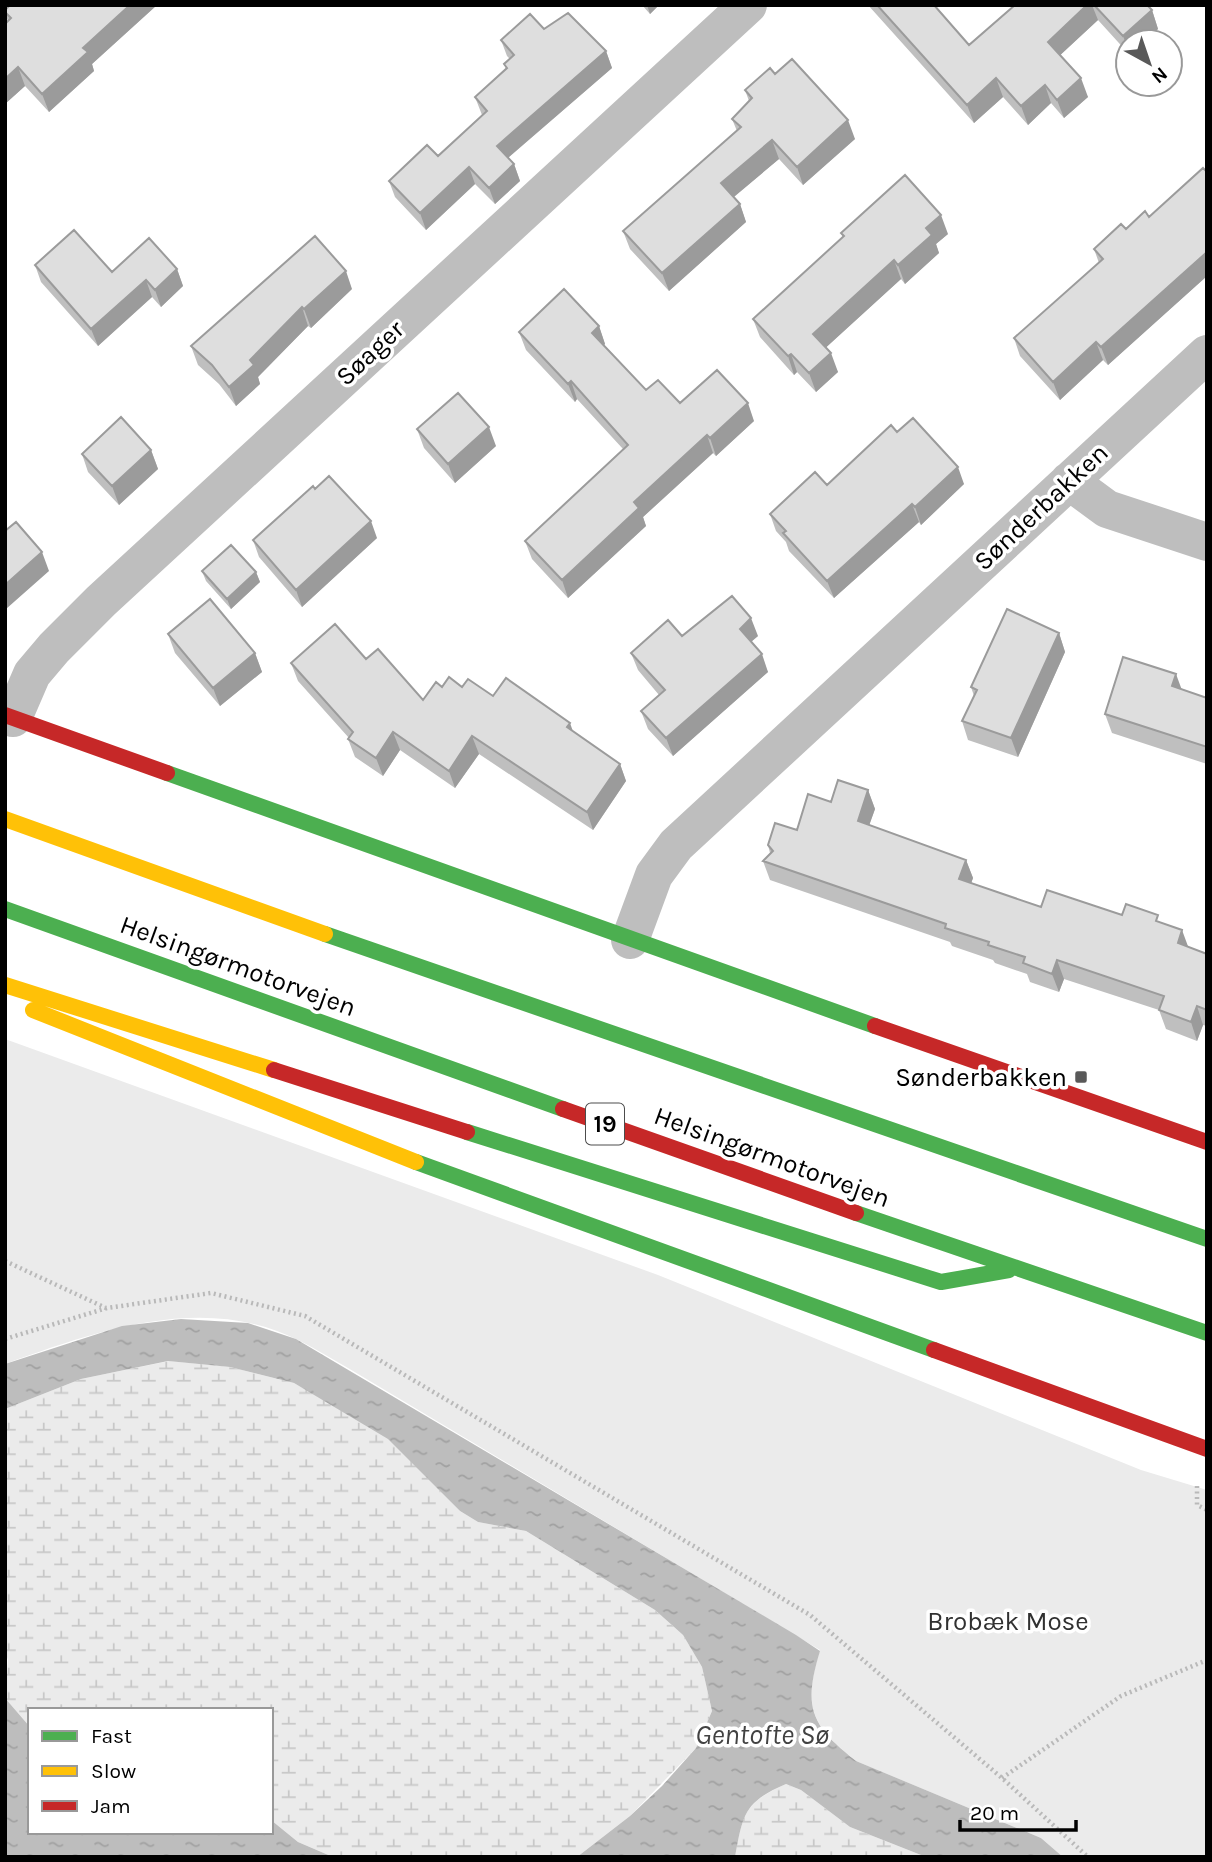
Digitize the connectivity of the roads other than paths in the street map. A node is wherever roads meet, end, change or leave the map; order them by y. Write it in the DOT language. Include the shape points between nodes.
graph roads {
  1 [pos="748,5"];
  2 [pos="1207,354"];
  3 [pos="1069,481"];
  4 [pos="1207,542"];
  5 [pos="9,716"];
  6 [pos="5,819"];
  7 [pos="5,909"];
  8 [pos="630,940"];
  9 [pos="5,985"];
  10 [pos="5,999"];
  11 [pos="1207,1142"];
  12 [pos="1207,1239"];
  13 [pos="1012,1269"];
  14 [pos="1207,1333"];
  15 [pos="1207,1449"];
  1 -- 5 [label="street, Søager" via="101,601 32,674"];
  2 -- 3 [label="street, Sønderbakken"];
  3 -- 4 [label="street" via="1107,509"];
  3 -- 8 [label="street, Sønderbakken" via="676,845 654,875"];
  5 -- 8 [label="main road"];
  6 -- 12 [label="main road" via="363,948"];
  7 -- 13 [label="main road, Helsingørmotorvejen / 19"];
  8 -- 11 [label="main road"];
  9 -- 13 [label="main road" via="941,1282"];
  10 -- 15 [label="main road" via="432,1168"];
  13 -- 14 [label="main road, Helsingørmotorvejen / 19"];
}
